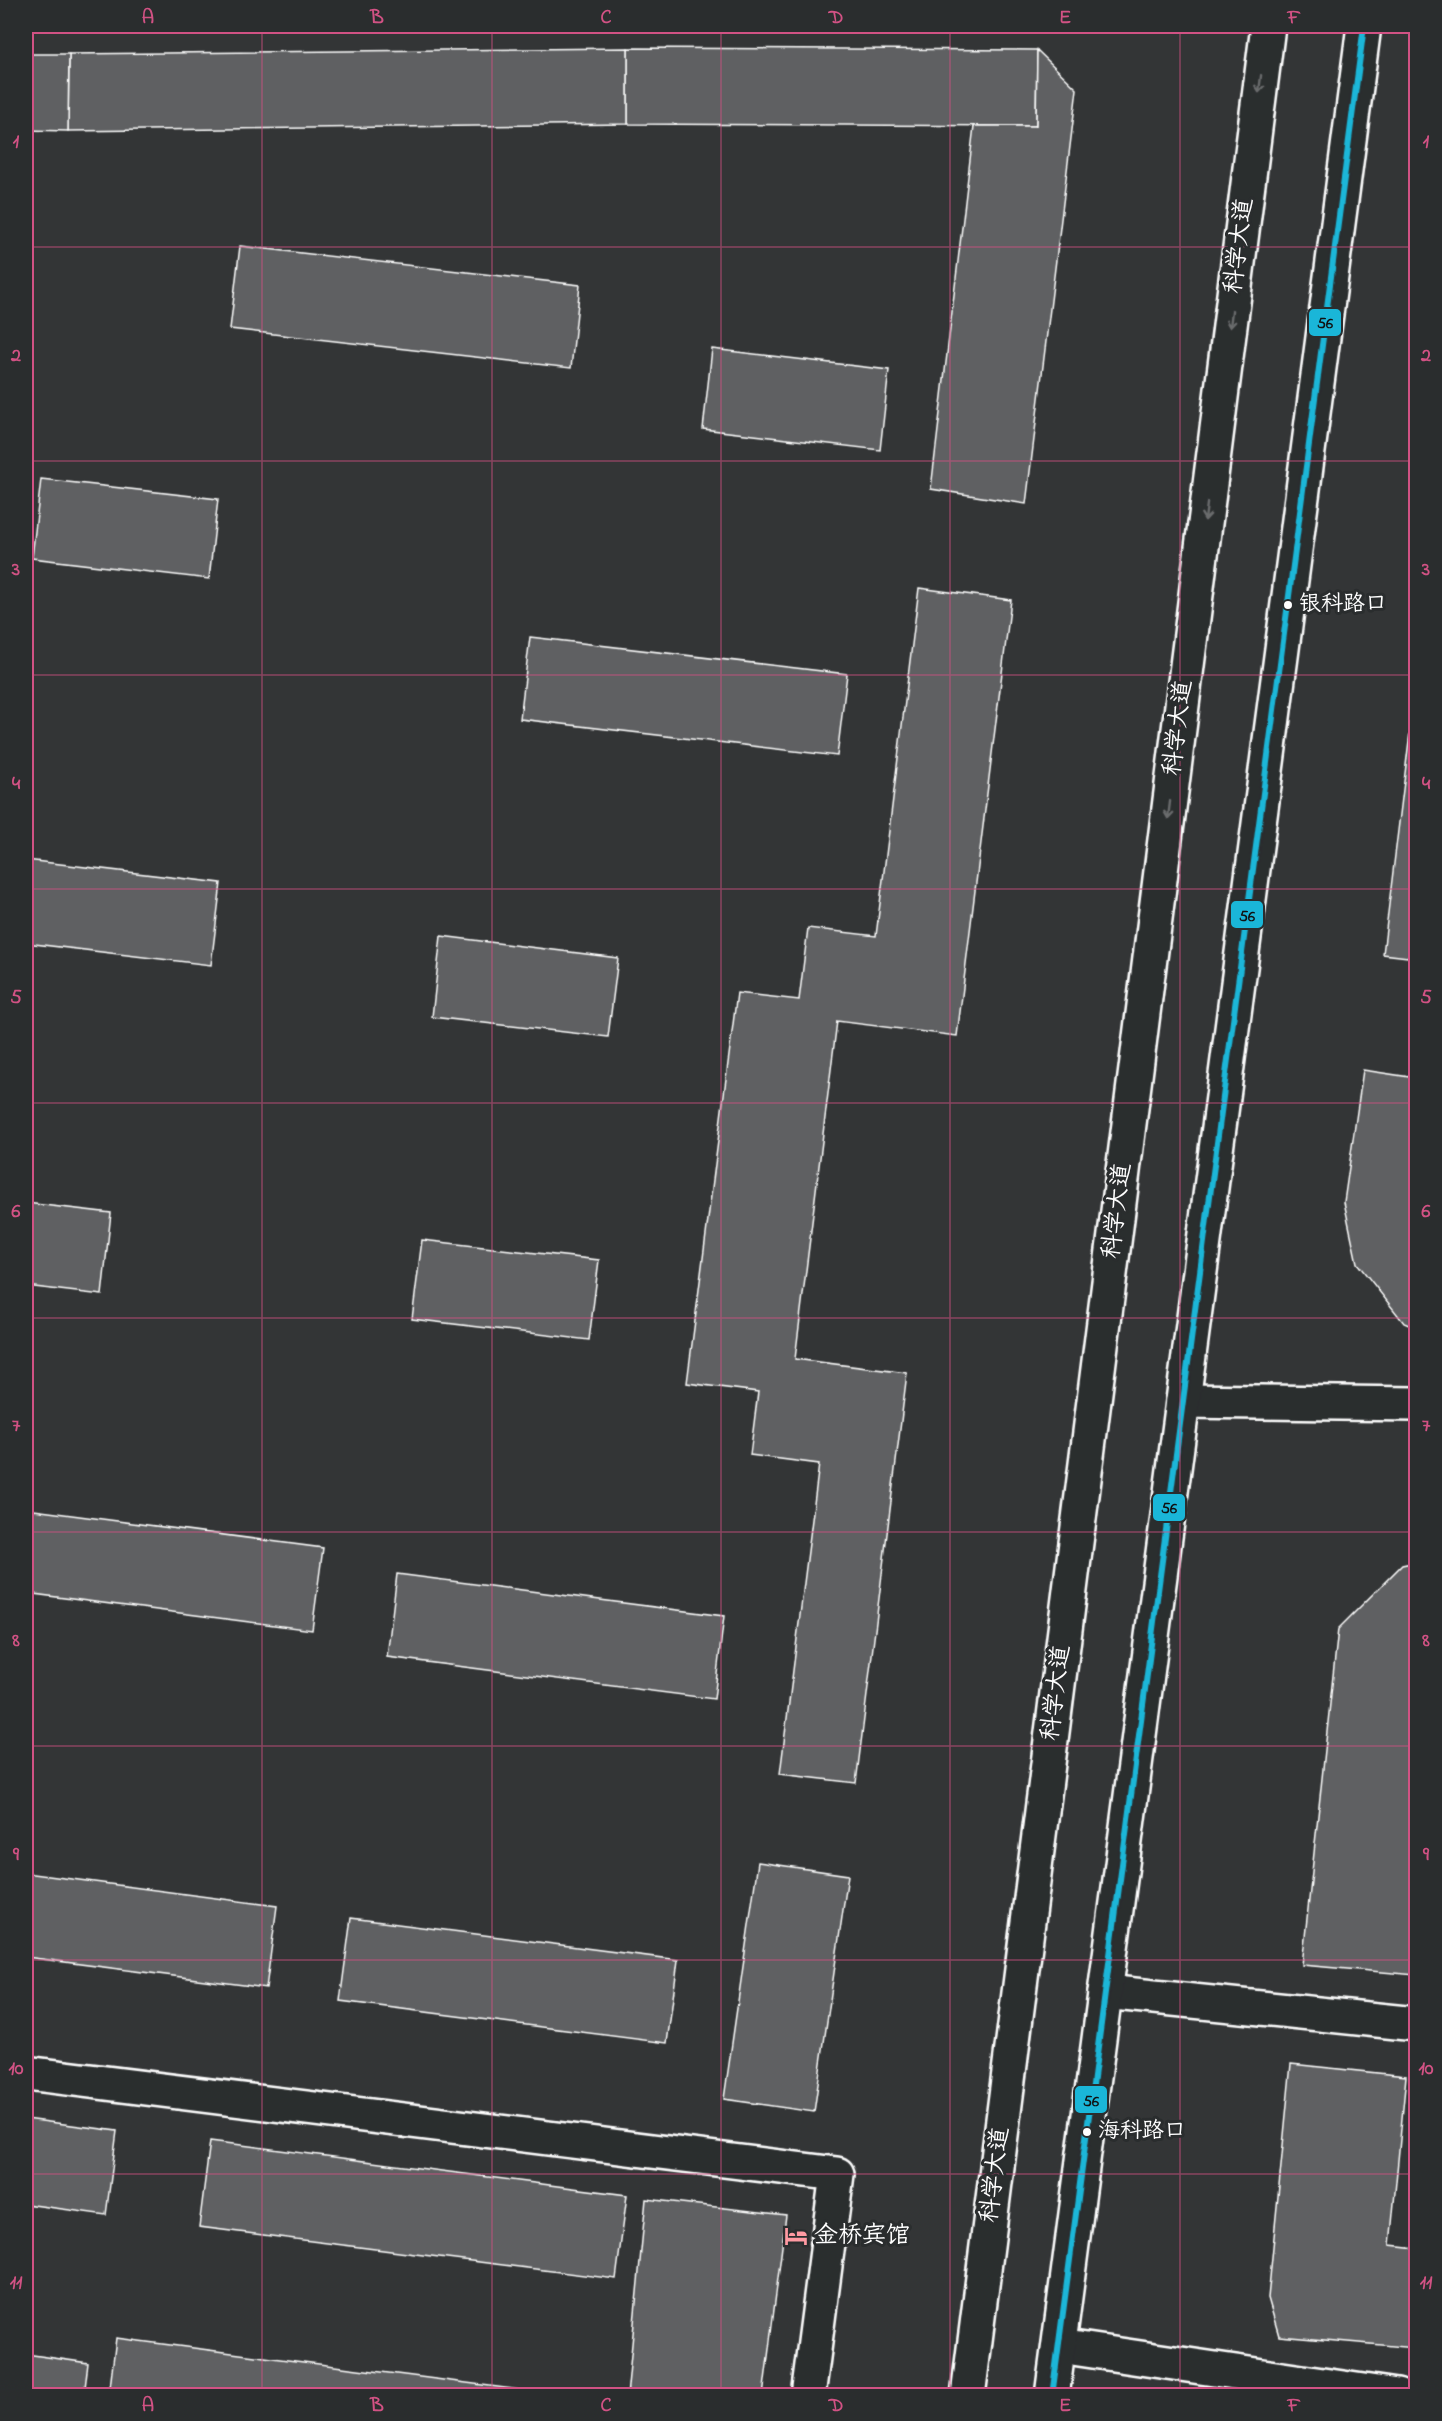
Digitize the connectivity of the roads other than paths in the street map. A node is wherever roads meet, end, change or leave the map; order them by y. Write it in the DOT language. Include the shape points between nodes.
graph roads {
  1 [pos="1268,26"];
  2 [pos="1364,26"];
  3 [pos="1183,1401"];
  4 [pos="1416,1404"];
  5 [pos="1106,1992"];
  6 [pos="1416,2024"];
  7 [pos="26,2073"];
  8 [pos="1059,2346"];
  9 [pos="808,2396"];
  10 [pos="968,2396"];
  11 [pos="1052,2396"];
  12 [pos="1397,2396"];
  1 -- 10 [label="main road, 科学大道, one-way"];
  2 -- 3 [label="main road"];
  3 -- 4 [label="main road"];
  3 -- 5 [label="main road"];
  5 -- 6 [label="main road"];
  5 -- 8 [label="main road"];
  7 -- 9 [label="main road" via="837,2174"];
  8 -- 11 [label="main road"];
  8 -- 12 [label="main road"];
}
